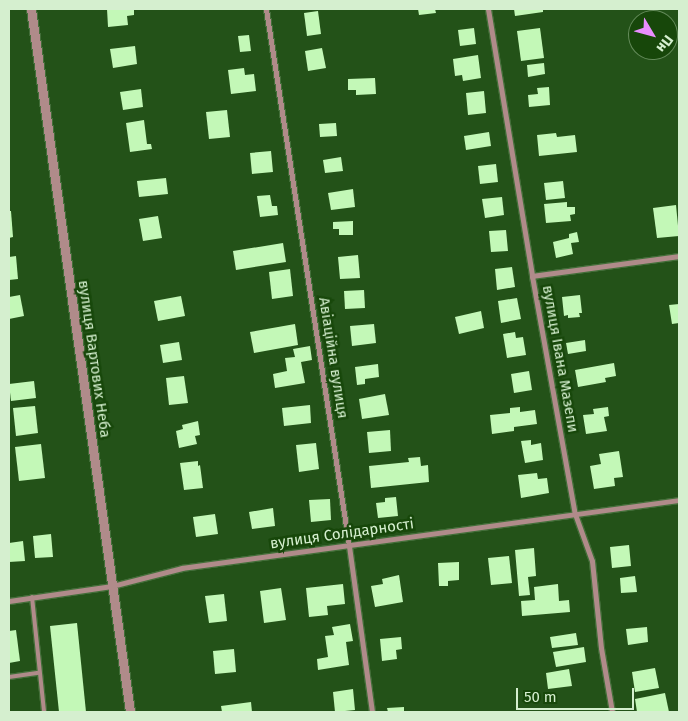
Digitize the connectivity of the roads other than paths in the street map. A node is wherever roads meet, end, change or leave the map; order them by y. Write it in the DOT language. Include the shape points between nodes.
graph roads {
  1 [pos="31,9"];
  2 [pos="266,9"];
  3 [pos="488,9"];
  4 [pos="679,256"];
  5 [pos="532,276"];
  6 [pos="679,500"];
  7 [pos="575,514"];
  8 [pos="349,546"];
  9 [pos="112,586"];
  10 [pos="32,597"];
  11 [pos="9,601"];
  12 [pos="39,673"];
  13 [pos="9,677"];
  14 [pos="44,712"];
  15 [pos="130,712"];
  16 [pos="372,712"];
  17 [pos="612,712"];
  1 -- 9 [label="street, вулиця Вартових Неба"];
  2 -- 8 [label="street, Авіаційна вулиця"];
  3 -- 5 [label="street, вулиця Івана Мазепи"];
  4 -- 5 [label="street"];
  5 -- 7 [label="street, вулиця Івана Мазепи"];
  6 -- 7 [label="street, вулиця Солідарності"];
  7 -- 8 [label="street, вулиця Солідарності"];
  7 -- 17 [label="street, вулиця Івана Мазепи" via="592,561 601,648"];
  8 -- 9 [label="street, вулиця Солідарності" via="182,568"];
  8 -- 16 [label="street, Авіаційна вулиця"];
  9 -- 10 [label="street, вулиця Солідарності"];
  9 -- 15 [label="street, вулиця Вартових Неба"];
  10 -- 11 [label="street, вулиця Солідарності"];
  10 -- 12 [label="lane"];
  12 -- 13 [label="lane"];
  12 -- 14 [label="lane"];
}
